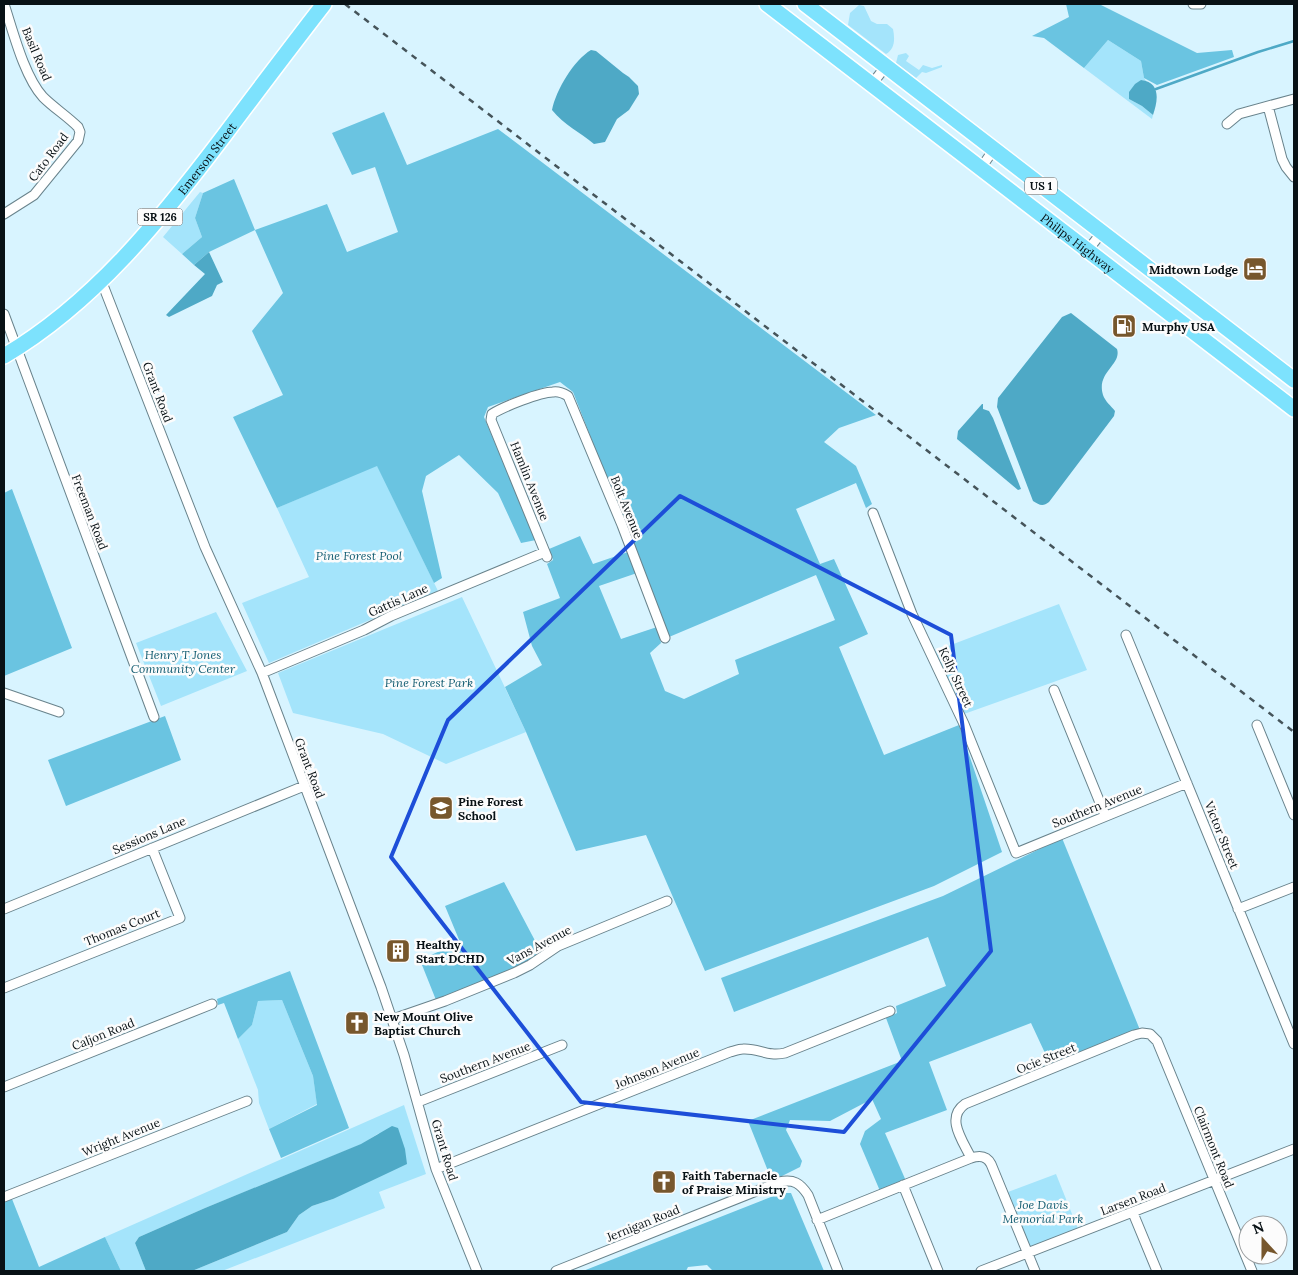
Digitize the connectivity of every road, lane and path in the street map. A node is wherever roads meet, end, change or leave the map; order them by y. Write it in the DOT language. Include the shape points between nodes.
graph roads {
  1 [pos="4,4"];
  2 [pos="324,4"];
  3 [pos="767,4"];
  4 [pos="805,4"];
  5 [pos="1193,4"];
  6 [pos="1201,4"];
  7 [pos="886,66"];
  8 [pos="872,84"];
  9 [pos="1294,99"];
  10 [pos="1268,106"];
  11 [pos="1227,124"];
  12 [pos="78,127"];
  13 [pos="994,149"];
  14 [pos="981,168"];
  15 [pos="1294,177"];
  16 [pos="4,214"];
  17 [pos="1102,232"];
  18 [pos="1088,250"];
  19 [pos="101,280"];
  20 [pos="4,314"];
  21 [pos="10,352"];
  22 [pos="1294,380"];
  23 [pos="560,392"];
  24 [pos="1294,409"];
  25 [pos="873,513"];
  26 [pos="546,554"];
  27 [pos="1126,636"];
  28 [pos="665,638"];
  29 [pos="262,674"];
  30 [pos="1054,690"];
  31 [pos="4,693"];
  32 [pos="59,712"];
  33 [pos="154,717"];
  34 [pos="1257,724"];
  35 [pos="1187,783"];
  36 [pos="304,786"];
  37 [pos="1105,815"];
  38 [pos="1294,815"];
  39 [pos="152,848"];
  40 [pos="1016,853"];
  41 [pos="1294,887"];
  42 [pos="668,901"];
  43 [pos="4,909"];
  44 [pos="1238,909"];
  45 [pos="4,988"];
  46 [pos="212,1004"];
  47 [pos="890,1011"];
  48 [pos="393,1019"];
  49 [pos="1150,1034"];
  50 [pos="1294,1044"];
  51 [pos="562,1045"];
  52 [pos="4,1088"];
  53 [pos="247,1101"];
  54 [pos="418,1102"];
  55 [pos="1294,1150"];
  56 [pos="971,1158"];
  57 [pos="436,1169"];
  58 [pos="1214,1180"];
  59 [pos="903,1185"];
  60 [pos="4,1197"];
  61 [pos="1133,1213"];
  62 [pos="817,1220"];
  63 [pos="1028,1253"];
  64 [pos="477,1271"];
  65 [pos="556,1271"];
  66 [pos="838,1271"];
  67 [pos="938,1271"];
  68 [pos="981,1271"];
  69 [pos="1035,1271"];
  70 [pos="1157,1271"];
  71 [pos="1252,1271"];
  1 -- 12 [label="street, Basil Road" via="35,86"];
  2 -- 19 [label="main road, Emerson Street / SR 126" via="188,182 139,241"];
  3 -- 8 [label="main road, Philips Highway / US 1"];
  4 -- 7 [label="main road, Philips Highway / US 1"];
  5 -- 6 [label="street"];
  7 -- 8 [label="street"];
  7 -- 13 [label="main road, Philips Highway / US 1"];
  8 -- 14 [label="main road, Philips Highway / US 1"];
  9 -- 10 [label="street"];
  10 -- 11 [label="street" via="1240,114"];
  10 -- 15 [label="street" via="1282,159"];
  12 -- 16 [label="street, Cato Road" via="78,140 44,185"];
  13 -- 14 [label="street"];
  13 -- 17 [label="main road, Philips Highway / US 1"];
  14 -- 18 [label="main road, Philips Highway / US 1"];
  17 -- 18 [label="street"];
  17 -- 22 [label="main road, Philips Highway / US 1"];
  18 -- 24 [label="main road, Philips Highway / US 1"];
  19 -- 21 [label="main road, Emerson Street / SR 126" via="51,323"];
  19 -- 29 [label="street, Grant Road" via="205,547"];
  20 -- 21 [label="street, Freeman Road"];
  21 -- 33 [label="street, Freeman Road"];
  23 -- 26 [label="street, Hamlin Avenue" via="550,392 500,409 492,414 491,420"];
  23 -- 28 [label="street, Bolt Avenue" via="568,396"];
  25 -- 40 [label="street, Kelly Street" via="912,614 964,724"];
  26 -- 29 [label="street, Gattis Lane" via="391,616"];
  27 -- 35 [label="street, Victor Street"];
  29 -- 36 [label="street, Grant Road"];
  30 -- 37 [label="street"];
  31 -- 32 [label="street"];
  34 -- 38 [label="street"];
  35 -- 37 [label="street, Southern Avenue"];
  35 -- 44 [label="street, Victor Street"];
  36 -- 39 [label="street, Sessions Lane"];
  36 -- 48 [label="street, Grant Road"];
  37 -- 40 [label="street, Southern Avenue"];
  39 -- 43 [label="street, Sessions Lane"];
  39 -- 45 [label="street, Thomas Court" via="180,918"];
  41 -- 44 [label="street"];
  42 -- 48 [label="street, Vans Avenue" via="558,946 514,973"];
  44 -- 50 [label="street, Victor Street"];
  46 -- 52 [label="street, Caljon Road"];
  47 -- 57 [label="street, Johnson Avenue" via="785,1053 770,1055 742,1049 730,1052"];
  48 -- 54 [label="street, Grant Road"];
  49 -- 56 [label="street, Ocie Street" via="1134,1035 965,1104 956,1113 956,1125"];
  49 -- 58 [label="street, Clairmont Road" via="1157,1041"];
  51 -- 54 [label="street, Southern Avenue"];
  53 -- 60 [label="street, Wright Avenue"];
  54 -- 57 [label="street, Grant Road"];
  55 -- 58 [label="street, Larsen Road"];
  56 -- 59 [label="street"];
  56 -- 63 [label="street" via="982,1156 989,1160"];
  57 -- 64 [label="street, Grant Road"];
  58 -- 61 [label="street, Larsen Road"];
  58 -- 71 [label="street, Clairmont Road"];
  59 -- 62 [label="street"];
  59 -- 67 [label="street"];
  61 -- 63 [label="street, Larsen Road"];
  61 -- 70 [label="street"];
  62 -- 65 [label="street, Jernigan Road" via="803,1187 796,1181 779,1182"];
  62 -- 66 [label="street"];
  63 -- 68 [label="street, Larsen Road"];
  63 -- 69 [label="street"];
}
